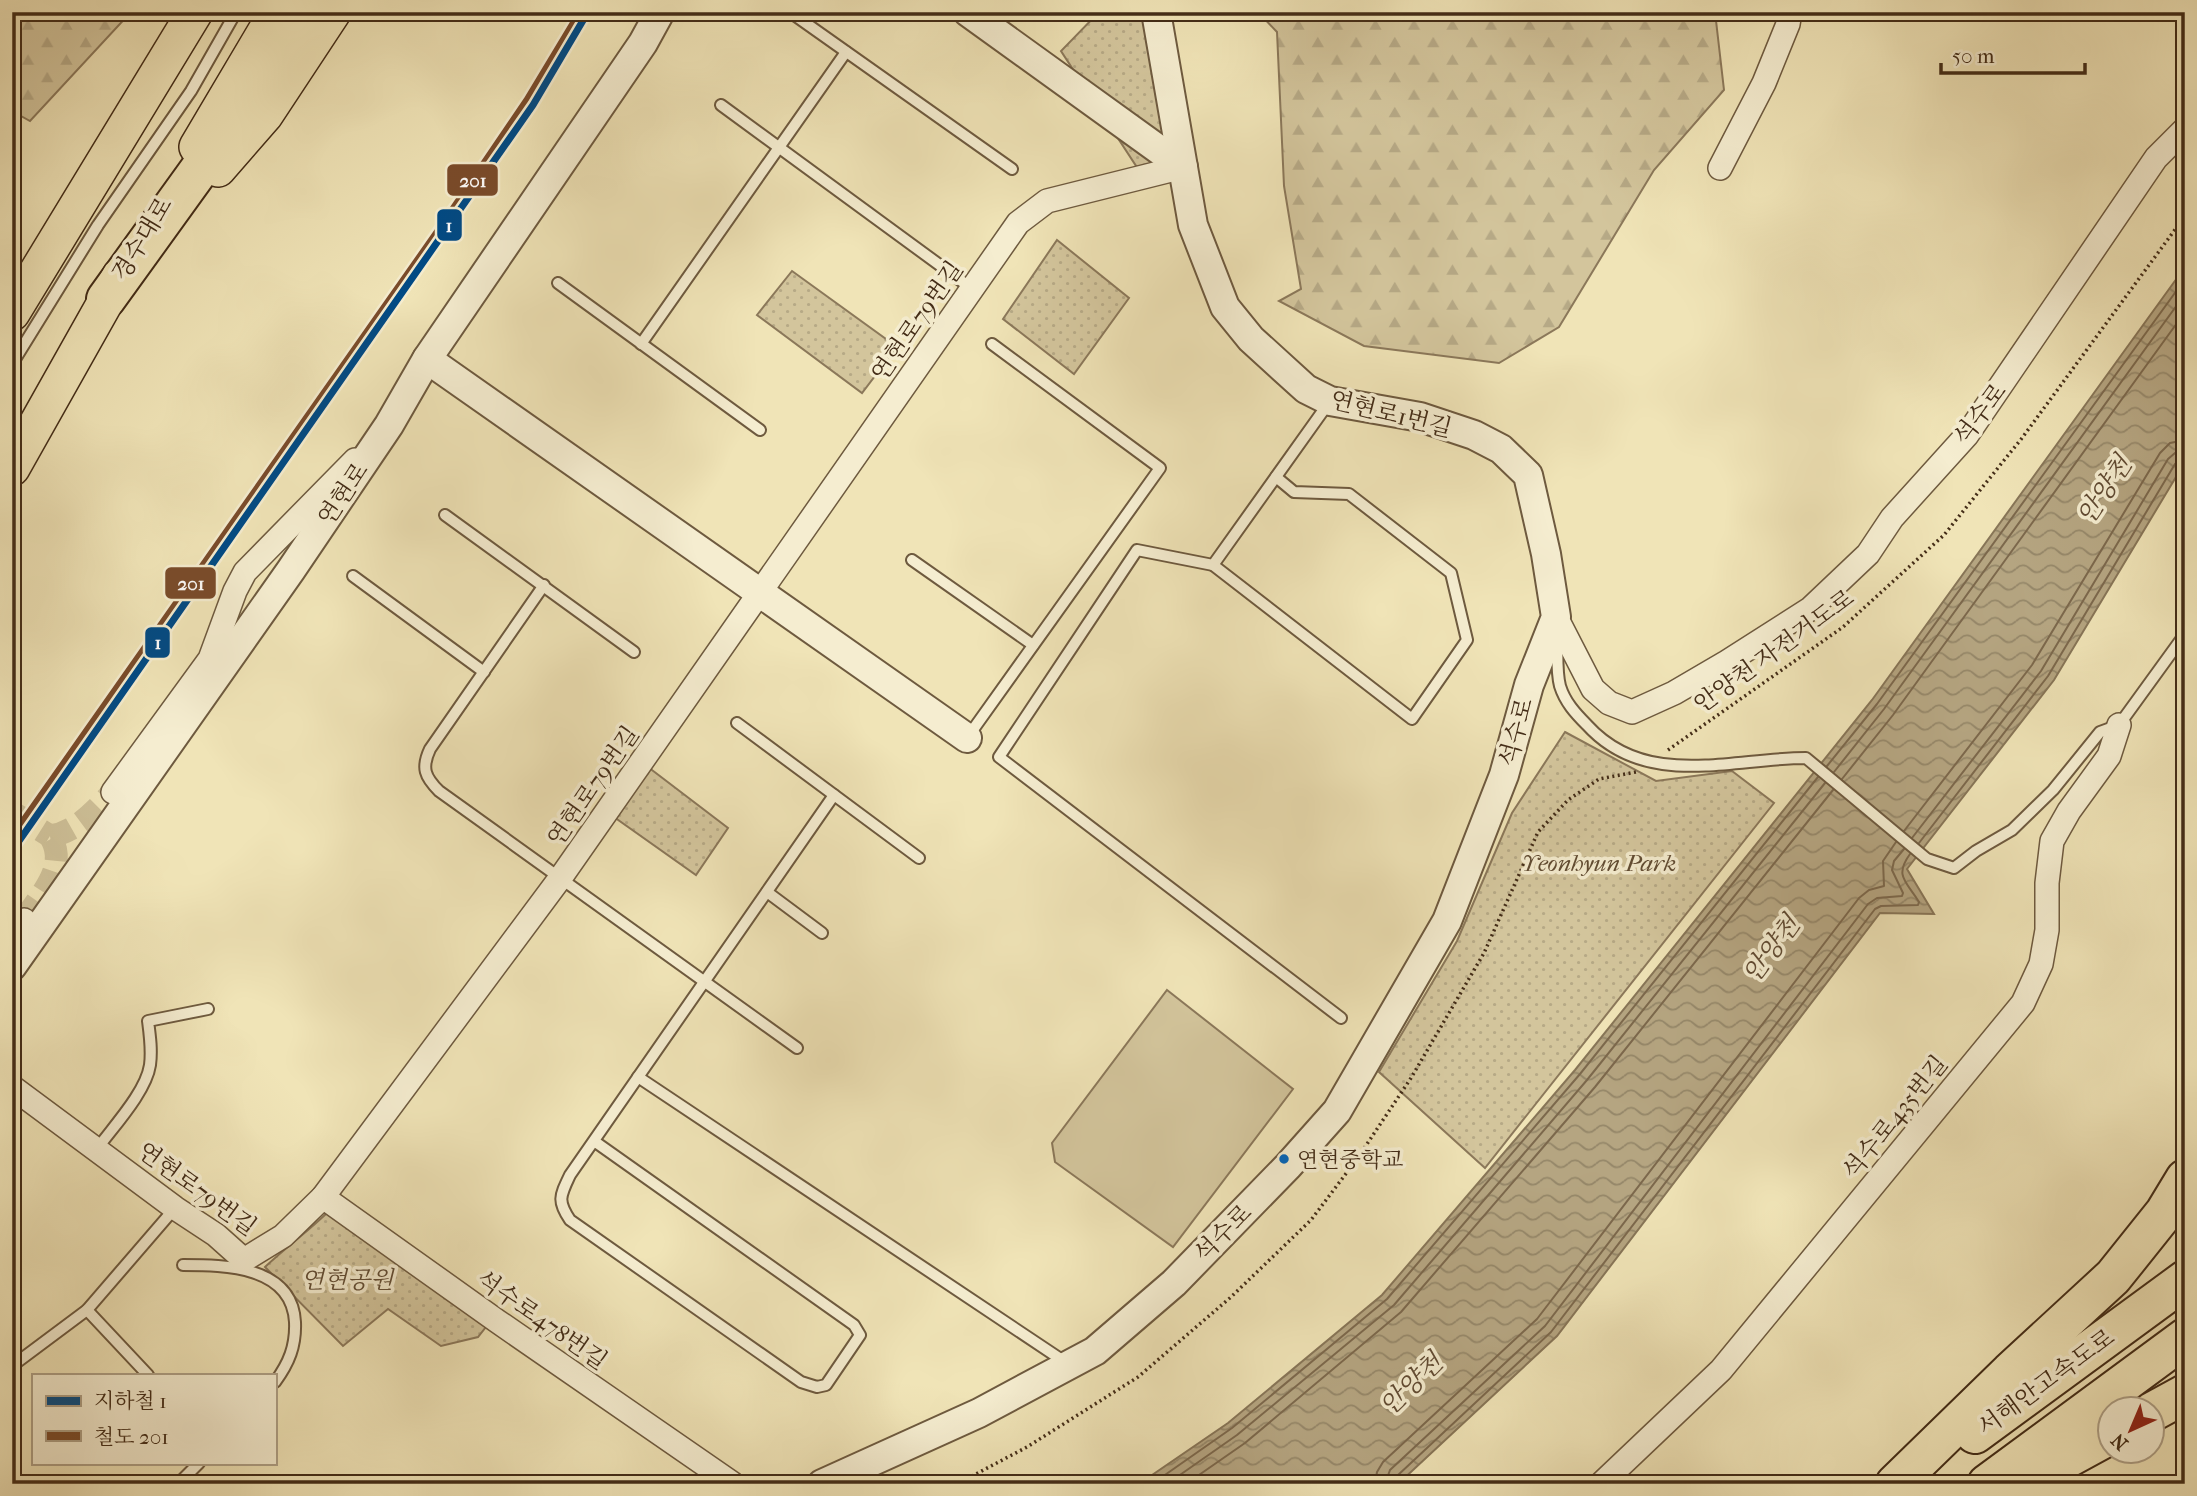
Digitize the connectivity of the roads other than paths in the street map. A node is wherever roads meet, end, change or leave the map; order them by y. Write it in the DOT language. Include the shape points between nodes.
graph roads {
  1 [pos="195,12"];
  2 [pos="236,12"];
  3 [pos="277,12"];
  4 [pos="313,12"];
  5 [pos="333,12"];
  6 [pos="660,12"];
  7 [pos="790,12"];
  8 [pos="968,12"];
  9 [pos="1156,12"];
  10 [pos="1790,12"];
  11 [pos="846,52"];
  12 [pos="720,105"];
  13 [pos="2185,129"];
  14 [pos="780,148"];
  15 [pos="1184,167"];
  16 [pos="1012,169"];
  17 [pos="1720,169"];
  18 [pos="558,283"];
  19 [pos="971,288"];
  20 [pos="106,299"];
  21 [pos="12,313"];
  22 [pos="641,344"];
  23 [pos="992,344"];
  24 [pos="426,359"];
  25 [pos="12,364"];
  26 [pos="1330,401"];
  27 [pos="389,425"];
  28 [pos="760,430"];
  29 [pos="12,468"];
  30 [pos="1276,477"];
  31 [pos="445,514"];
  32 [pos="263,554"];
  33 [pos="912,560"];
  34 [pos="1213,565"];
  35 [pos="291,570"];
  36 [pos="353,576"];
  37 [pos="544,585"];
  38 [pos="761,592"];
  39 [pos="1556,617"];
  40 [pos="2185,635"];
  41 [pos="1033,645"];
  42 [pos="634,652"];
  43 [pos="484,672"];
  44 [pos="737,723"];
  45 [pos="2119,725"];
  46 [pos="967,738"];
  47 [pos="113,792"];
  48 [pos="834,795"];
  49 [pos="919,858"];
  50 [pos="561,877"];
  51 [pos="766,892"];
  52 [pos="822,933"];
  53 [pos="12,966"];
  54 [pos="705,981"];
  55 [pos="208,1009"];
  56 [pos="1341,1018"];
  57 [pos="797,1048"];
  58 [pos="638,1076"];
  59 [pos="12,1087"];
  60 [pos="594,1141"];
  61 [pos="97,1149"];
  62 [pos="2185,1179"];
  63 [pos="323,1197"];
  64 [pos="175,1208"];
  65 [pos="183,1265"];
  66 [pos="2185,1280"];
  67 [pos="87,1310"];
  68 [pos="2185,1338"];
  69 [pos="1070,1365"];
  70 [pos="12,1366"];
  71 [pos="147,1374"];
  72 [pos="276,1380"];
  73 [pos="2185,1394"];
  74 [pos="2166,1404"];
  75 [pos="2096,1442"];
  76 [pos="197,1464"];
  77 [pos="178,1484"];
  78 [pos="733,1484"];
  79 [pos="822,1484"];
  80 [pos="1601,1484"];
  81 [pos="1895,1484"];
  82 [pos="1907,1484"];
  83 [pos="1987,1484"];
  84 [pos="2020,1484"];
  1 -- 21 [label="main road"];
  2 -- 25 [label="lane" via="191,91 98,225"];
  3 -- 20 [label="main road, 경수대로"];
  4 -- 20 [label="highway"];
  5 -- 20 [label="main road" via="265,114"];
  6 -- 24 [label="street, 연현로"];
  7 -- 11 [label="lane"];
  8 -- 15 [label="street"];
  9 -- 15 [label="street, 연현로1번길"];
  10 -- 17 [label="street" via="1764,83"];
  11 -- 14 [label="lane"];
  11 -- 16 [label="lane"];
  12 -- 14 [label="lane"];
  13 -- 39 [label="street, 석수로" via="2156,158 1967,435 1892,518 1868,554 1810,609 1674,693 1632,712 1609,703 1592,689"];
  14 -- 19 [label="lane"];
  14 -- 22 [label="lane"];
  15 -- 19 [label="street, 연현로79번길" via="1046,201 1018,223"];
  15 -- 26 [label="street, 연현로1번길" via="1193,225 1225,307 1251,339 1306,389"];
  18 -- 22 [label="lane"];
  19 -- 38 [label="street, 연현로79번길"];
  20 -- 29 [label="main road, 경수대로"];
  22 -- 28 [label="lane"];
  23 -- 41 [label="lane" via="1160,468"];
  24 -- 27 [label="street, 연현로"];
  24 -- 38 [label="street"];
  26 -- 30 [label="lane"];
  26 -- 39 [label="street, 연현로1번길" via="1420,417 1501,449 1528,475"];
  27 -- 32 [label="street"];
  27 -- 35 [label="street, 연현로"];
  30 -- 34 [label="lane"];
  30 -- 34 [label="lane" via="1294,492 1349,494 1451,572 1467,640 1412,719"];
  31 -- 37 [label="lane"];
  32 -- 35 [label="street" via="289,558"];
  32 -- 47 [label="street" via="235,591 210,659"];
  33 -- 41 [label="lane"];
  34 -- 56 [label="lane" via="1137,550 999,757"];
  35 -- 53 [label="street, 연현로"];
  36 -- 43 [label="lane"];
  37 -- 42 [label="lane"];
  37 -- 43 [label="lane"];
  38 -- 46 [label="street"];
  38 -- 50 [label="street, 연현로79번길"];
  39 -- 45 [label="lane, 석수로435번길" via="1559,684 1569,706 1595,734 1628,755 1667,766 1807,758 1927,859 1954,868 2012,830 2100,733"];
  39 -- 69 [label="street, 석수로" via="1529,685 1504,775 1447,921 1337,1111 1174,1283 1094,1351"];
  40 -- 45 [label="lane, 석수로435번길"];
  41 -- 46 [label="lane"];
  43 -- 50 [label="lane" via="430,749 424,761 425,775 439,791"];
  44 -- 48 [label="lane"];
  45 -- 80 [label="street, 석수로435번길" via="2109,756 2052,841 2041,964 2023,1003 1721,1370"];
  48 -- 49 [label="lane"];
  48 -- 51 [label="lane"];
  50 -- 54 [label="lane"];
  50 -- 63 [label="street, 연현로79번길"];
  51 -- 52 [label="lane"];
  51 -- 54 [label="lane"];
  54 -- 57 [label="lane"];
  54 -- 58 [label="lane"];
  55 -- 61 [label="lane" via="148,1021 150,1068 142,1088"];
  58 -- 60 [label="lane"];
  58 -- 69 [label="lane"];
  59 -- 61 [label="street, 연현로79번길"];
  60 -- 60 [label="lane" via="561,1194 561,1207 570,1220 801,1382 826,1385 860,1335 854,1325"];
  61 -- 64 [label="street, 연현로79번길"];
  62 -- 81 [label="highway" via="2113,1278"];
  63 -- 64 [label="street, 연현로79번길" via="283,1236 244,1260"];
  63 -- 78 [label="street, 석수로478번길"];
  64 -- 67 [label="lane"];
  65 -- 72 [label="lane" via="256,1272 287,1295 294,1315 293,1352"];
  66 -- 82 [label="highway, 서해안고속도로"];
  67 -- 70 [label="lane"];
  67 -- 71 [label="lane"];
  68 -- 83 [label="highway, 서해안고속도로"];
  69 -- 79 [label="street, 석수로" via="979,1413"];
  73 -- 74 [label="highway"];
  75 -- 84 [label="highway"];
  76 -- 77 [label="lane"];
}
